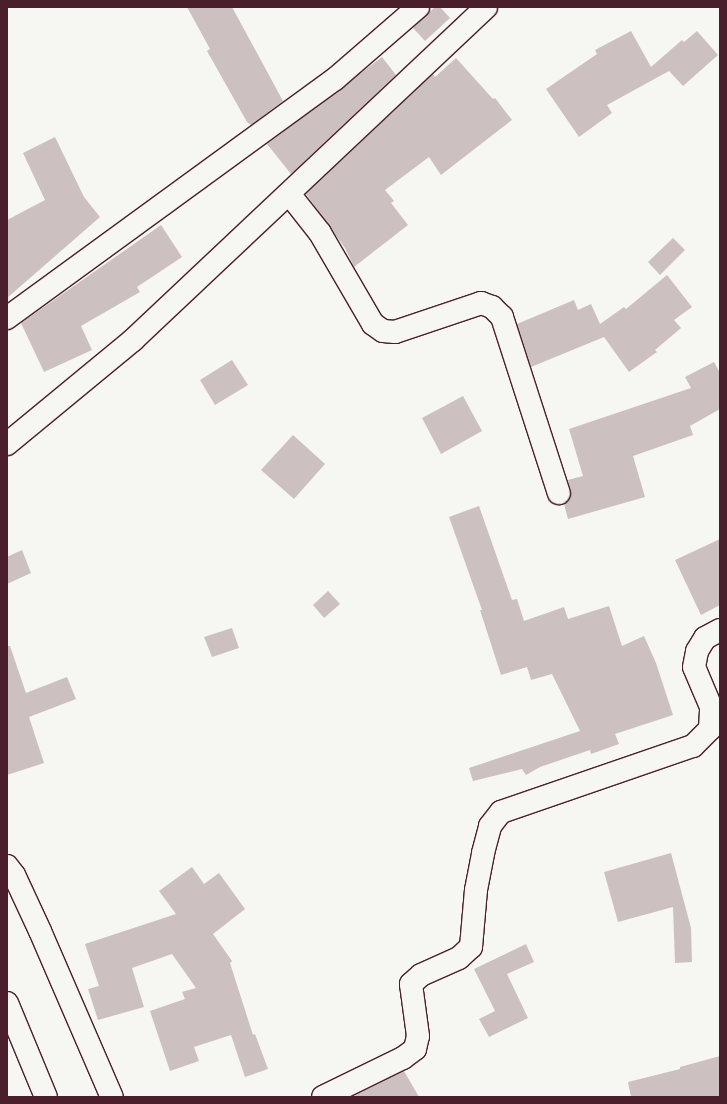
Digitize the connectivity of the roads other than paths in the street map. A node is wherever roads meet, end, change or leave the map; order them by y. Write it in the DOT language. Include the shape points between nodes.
graph roads {
  1 [pos="418,7"];
  2 [pos="486,7"];
  3 [pos="290,195"];
  4 [pos="7,318"];
  5 [pos="7,444"];
  6 [pos="559,492"];
  7 [pos="720,630"];
  8 [pos="7,866"];
  9 [pos="7,1003"];
  10 [pos="46,1097"];
  11 [pos="112,1097"];
  12 [pos="323,1097"];
  1 -- 4 [label="street" via="335,79"];
  2 -- 3 [label="street"];
  3 -- 5 [label="street" via="133,340"];
  3 -- 6 [label="street" via="320,233 373,324 383,331 396,332 481,303 492,307 502,317"];
  7 -- 12 [label="street" via="705,638 697,650 694,667 711,707 710,729 693,746 501,812 490,826 483,853 476,890 471,947 459,958 421,975 411,984 418,1036 415,1049 403,1058"];
  8 -- 11 [label="street" via="14,875 37,924"];
  9 -- 10 [label="street"];
}
